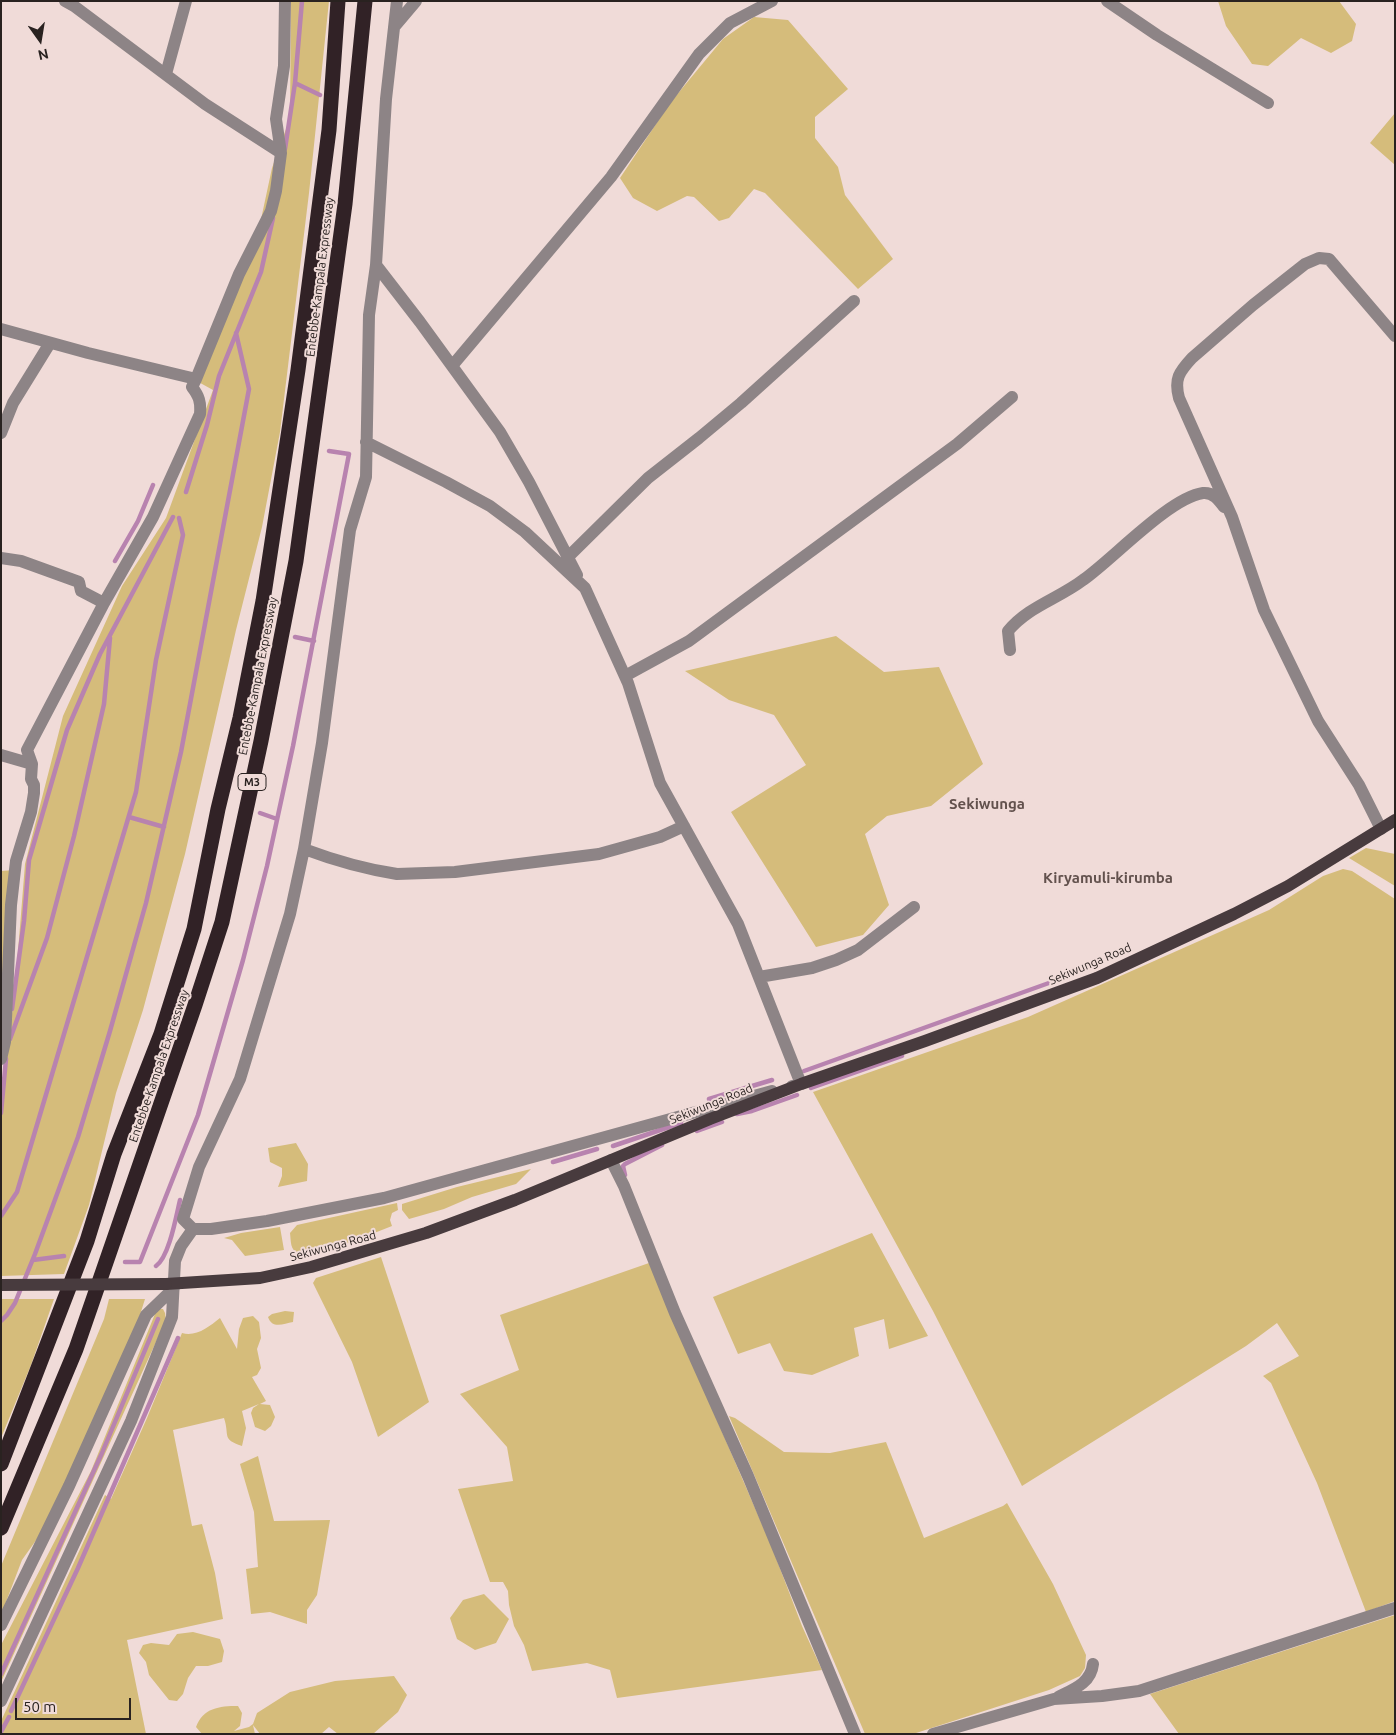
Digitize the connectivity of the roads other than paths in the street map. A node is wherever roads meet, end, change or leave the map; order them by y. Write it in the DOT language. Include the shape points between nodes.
graph roads {
  1 [pos="65,1"];
  2 [pos="186,1"];
  3 [pos="285,1"];
  4 [pos="338,1"];
  5 [pos="365,1"];
  6 [pos="397,1"];
  7 [pos="416,1"];
  8 [pos="772,1"];
  9 [pos="1107,1"];
  10 [pos="394,27"];
  11 [pos="166,74"];
  12 [pos="1268,103"];
  13 [pos="281,152"];
  14 [pos="376,265"];
  15 [pos="854,301"];
  16 [pos="1,329"];
  17 [pos="1395,336"];
  18 [pos="50,343"];
  19 [pos="452,366"];
  20 [pos="196,379"];
  21 [pos="1012,397"];
  22 [pos="1,433"];
  23 [pos="366,442"];
  24 [pos="1232,517"];
  25 [pos="1,558"];
  26 [pos="567,558"];
  27 [pos="585,588"];
  28 [pos="104,603"];
  29 [pos="1010,650"];
  30 [pos="625,676"];
  31 [pos="1,755"];
  32 [pos="32,764"];
  33 [pos="1395,820"];
  34 [pos="684,826"];
  35 [pos="1381,829"];
  36 [pos="304,849"];
  37 [pos="914,906"];
  38 [pos="759,977"];
  39 [pos="1,1059"];
  40 [pos="801,1084"];
  41 [pos="611,1160"];
  42 [pos="193,1229"];
  43 [pos="1,1285"];
  44 [pos="171,1286"];
  45 [pos="1,1464"];
  46 [pos="1,1528"];
  47 [pos="1395,1608"];
  48 [pos="1,1625"];
  49 [pos="1094,1664"];
  50 [pos="1054,1700"];
  51 [pos="1,1701"];
  52 [pos="855,1734"];
  53 [pos="933,1734"];
  1 -- 11 [label="street"];
  2 -- 11 [label="street"];
  3 -- 13 [label="street" via="284,66 276,119"];
  4 -- 45 [label="highway, Entebbe-Kampala Expressway / M3" via="329,130 271,553 240,718 194,929 160,1034 114,1154 87,1241"];
  5 -- 46 [label="highway, Entebbe-Kampala Expressway / M3" via="345,204 296,561 222,922 76,1349"];
  6 -- 10 [label="street"];
  7 -- 10 [label="street"];
  8 -- 19 [label="street" via="730,23 699,54 611,177"];
  9 -- 12 [label="street"];
  10 -- 14 [label="street" via="386,99"];
  11 -- 13 [label="street" via="205,104"];
  13 -- 20 [label="street" via="271,211 239,274"];
  14 -- 19 [label="street"];
  14 -- 23 [label="street" via="369,315"];
  15 -- 26 [label="street" via="741,403 648,478"];
  16 -- 18 [label="street"];
  17 -- 24 [label="street" via="1330,259 1319,258 1305,264 1253,305 1184,367 1176,385 1179,398"];
  18 -- 20 [label="street"];
  18 -- 22 [label="street" via="13,403"];
  19 -- 26 [label="street" via="500,432"];
  20 -- 28 [label="street" via="192,387 201,404 200,414 153,517"];
  21 -- 30 [label="street" via="957,444 690,641"];
  23 -- 27 [label="street" via="490,506 525,532"];
  23 -- 36 [label="street" via="366,477 350,530 322,743"];
  24 -- 29 [label="street" via="1210,493 1176,505 1084,580 1033,608 1015,623 1008,631"];
  24 -- 35 [label="street" via="1264,610 1318,721 1359,785"];
  25 -- 28 [label="street" via="21,561 79,582 80,591"];
  26 -- 27 [label="street"];
  27 -- 30 [label="street"];
  28 -- 32 [label="street" via="27,750"];
  30 -- 34 [label="street" via="660,783"];
  31 -- 32 [label="street"];
  32 -- 39 [label="street" via="34,793 31,812 16,861 5,1042"];
  33 -- 35 [label="main road, Sekiwunga Road"];
  34 -- 36 [label="street" via="660,837 599,854 455,872 389,873 360,868"];
  34 -- 38 [label="street" via="738,924"];
  35 -- 40 [label="main road, Sekiwunga Road" via="1288,886 1097,978"];
  36 -- 42 [label="street" via="290,914 240,1079 199,1167 188,1201 183,1219"];
  37 -- 38 [label="street" via="858,950 812,968"];
  38 -- 40 [label="street"];
  40 -- 41 [label="main road, Sekiwunga Road"];
  40 -- 42 [label="street" via="384,1198 267,1221"];
  41 -- 44 [label="main road, Sekiwunga Road" via="426,1234 320,1265 260,1278"];
  41 -- 52 [label="street"];
  42 -- 44 [label="street" via="175,1261"];
  43 -- 44 [label="main road, Sekiwunga Road, bridge"];
  44 -- 48 [label="street" via="146,1315 69,1486"];
  44 -- 51 [label="street" via="172,1318 131,1421"];
  47 -- 50 [label="street" via="1139,1691"];
  49 -- 50 [label="street" via="1089,1678"];
  50 -- 53 [label="street"];
}
